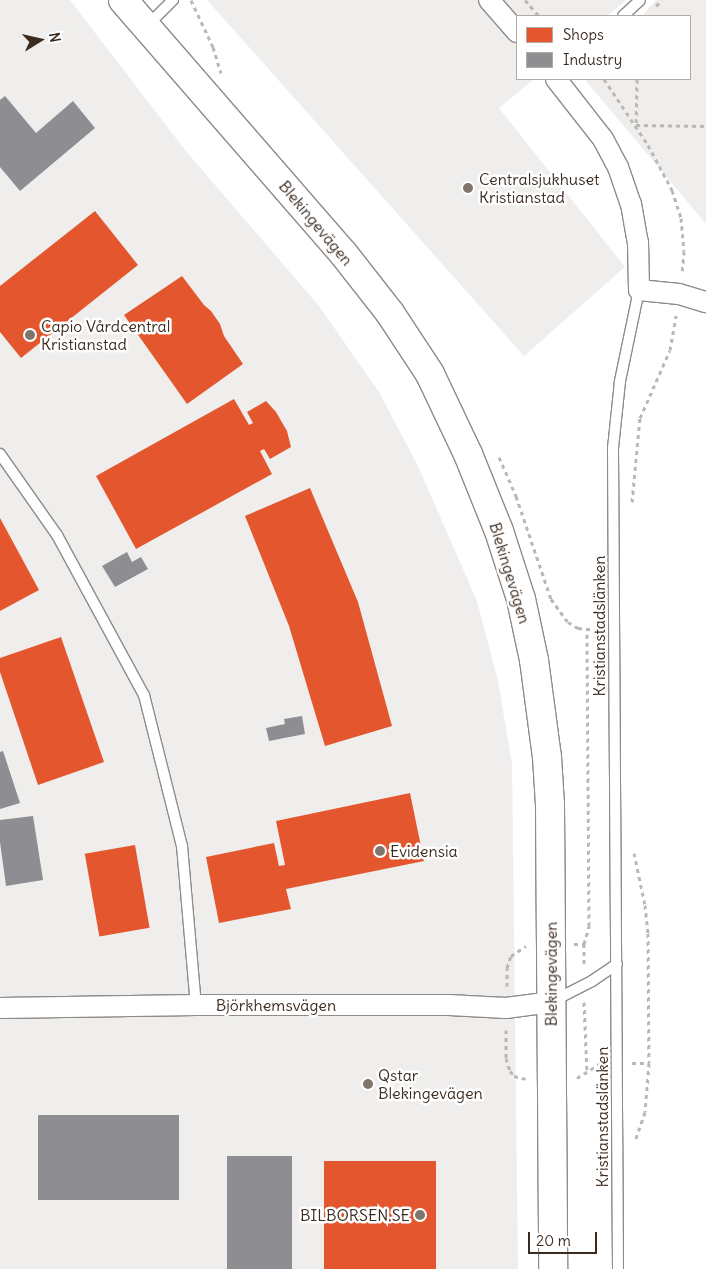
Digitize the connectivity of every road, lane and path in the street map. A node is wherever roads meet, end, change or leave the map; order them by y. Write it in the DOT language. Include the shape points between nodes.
graph roads {
  1 [pos="123,0"];
  2 [pos="173,0"];
  3 [pos="489,0"];
  4 [pos="525,0"];
  5 [pos="640,0"];
  6 [pos="538,15"];
  7 [pos="624,15"];
  8 [pos="146,27"];
  9 [pos="516,31"];
  10 [pos="557,80"];
  11 [pos="605,80"];
  12 [pos="637,80"];
  13 [pos="636,125"];
  14 [pos="706,126"];
  15 [pos="639,290"];
  16 [pos="679,294"];
  17 [pos="706,302"];
  18 [pos="0,454"];
  19 [pos="631,507"];
  20 [pos="587,630"];
  21 [pos="589,787"];
  22 [pos="632,844"];
  23 [pos="584,944"];
  24 [pos="617,964"];
  25 [pos="584,985"];
  26 [pos="551,1002"];
  27 [pos="196,1005"];
  28 [pos="0,1008"];
  29 [pos="617,1063"];
  30 [pos="649,1063"];
  31 [pos="588,1073"];
  32 [pos="522,1078"];
  33 [pos="550,1079"];
  34 [pos="636,1145"];
  35 [pos="553,1269"];
  36 [pos="618,1269"];
  1 -- 8 [label="main road, Blekingevägen"];
  2 -- 8 [label="lane"];
  3 -- 9 [label="street"];
  4 -- 6 [label="path"];
  5 -- 7 [label="lane"];
  8 -- 26 [label="main road, Blekingevägen" via="343,253 390,313 430,374 468,454 521,599 543,712 550,805"];
  10 -- 15 [label="street" via="603,139 618,167 631,204 638,242"];
  11 -- 13 [label="path"];
  12 -- 13 [label="path"];
  13 -- 14 [label="path"];
  13 -- 16 [label="path" via="672,190 681,218 684,251"];
  15 -- 16 [label="street"];
  15 -- 24 [label="lane, Kristianstadslänken" via="620,381 613,448"];
  16 -- 17 [label="street"];
  16 -- 19 [label="path" via="670,350 640,418"];
  18 -- 27 [label="lane" via="57,535 144,695 182,846"];
  20 -- 21 [label="path"];
  22 -- 30 [label="path" via="648,933"];
  23 -- 25 [label="path"];
  24 -- 25 [label="lane"];
  24 -- 29 [label="lane, Kristianstadslänken"];
  25 -- 26 [label="lane"];
  25 -- 31 [label="path"];
  26 -- 27 [label="street, Björkhemsvägen" via="506,1008"];
  26 -- 33 [label="main road, Blekingevägen"];
  27 -- 28 [label="street, Björkhemsvägen"];
  29 -- 30 [label="path"];
  29 -- 31 [label="path" via="599,1063"];
  29 -- 36 [label="lane, Kristianstadslänken"];
  30 -- 34 [label="path" via="645,1112"];
  31 -- 33 [label="path" via="577,1078"];
  32 -- 33 [label="path"];
  33 -- 35 [label="main road, Blekingevägen"];
}
